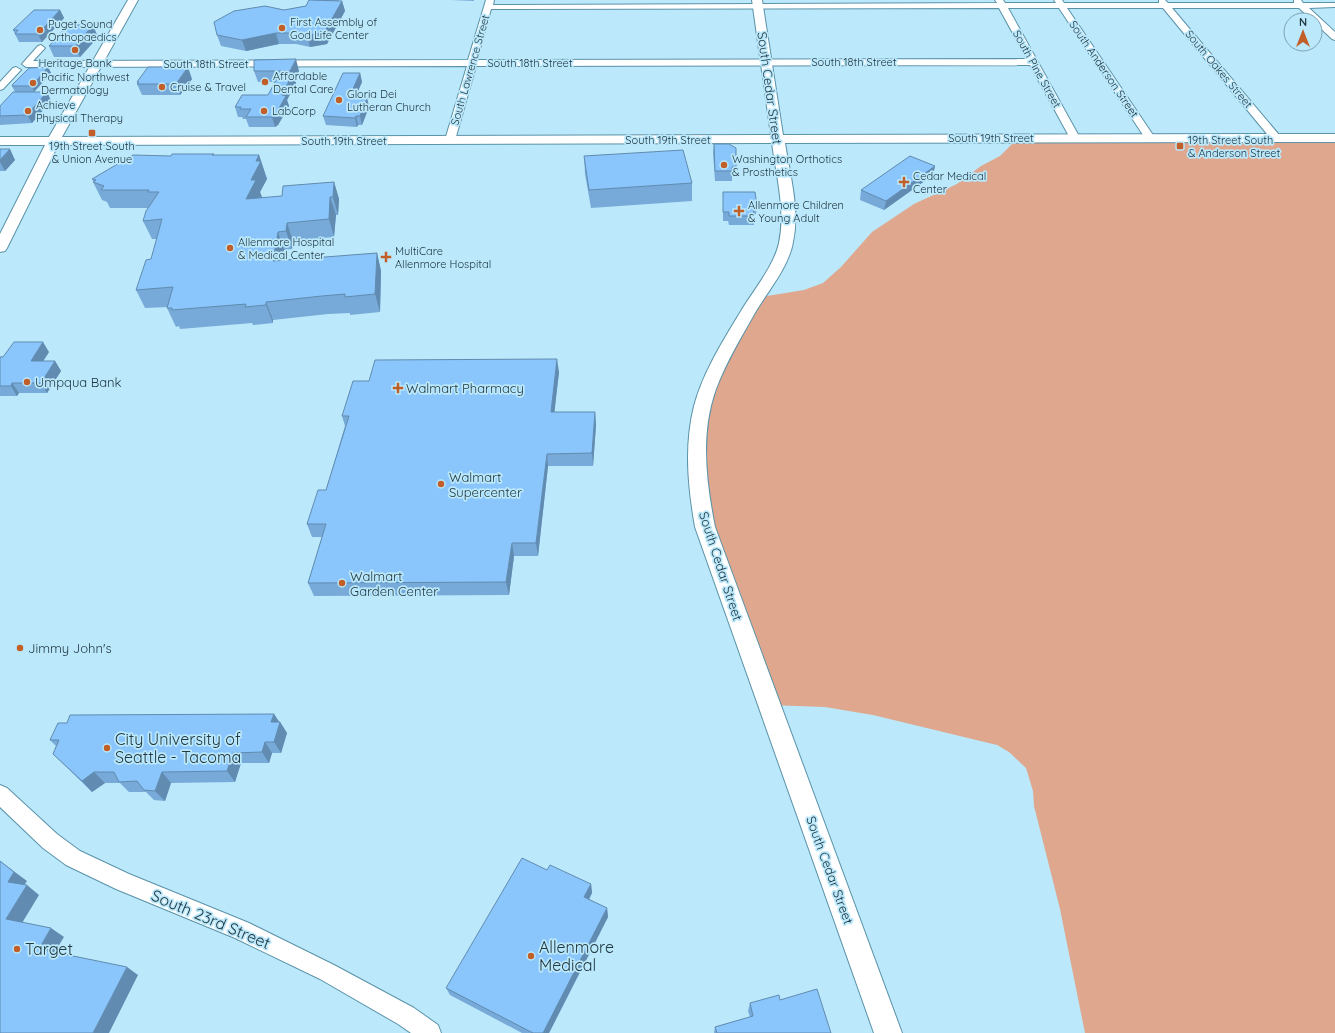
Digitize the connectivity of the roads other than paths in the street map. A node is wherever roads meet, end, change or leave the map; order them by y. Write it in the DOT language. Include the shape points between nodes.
graph roads {
  1 [pos="133,0"];
  2 [pos="1299,2"];
  3 [pos="489,3"];
  4 [pos="621,3"];
  5 [pos="758,3"];
  6 [pos="1000,3"];
  7 [pos="1060,3"];
  8 [pos="1164,3"];
  9 [pos="1335,5"];
  10 [pos="1335,37"];
  11 [pos="41,48"];
  12 [pos="767,62"];
  13 [pos="1033,62"];
  14 [pos="472,63"];
  15 [pos="97,64"];
  16 [pos="16,70"];
  17 [pos="0,87"];
  18 [pos="1075,138"];
  19 [pos="1150,138"];
  20 [pos="1276,138"];
  21 [pos="1335,138"];
  22 [pos="450,140"];
  23 [pos="777,140"];
  24 [pos="0,141"];
  25 [pos="53,141"];
  26 [pos="0,248"];
  27 [pos="0,794"];
  28 [pos="430,1033"];
  29 [pos="888,1033"];
  1 -- 15 [label="main road"];
  2 -- 8 [label="street"];
  2 -- 9 [label="street"];
  2 -- 10 [label="street"];
  3 -- 4 [label="street"];
  3 -- 14 [label="street, South Lawrence Street"];
  4 -- 5 [label="street"];
  5 -- 6 [label="street"];
  5 -- 12 [label="main road, South Cedar Street"];
  6 -- 7 [label="street"];
  6 -- 13 [label="street, South Pine Street"];
  7 -- 8 [label="street"];
  7 -- 19 [label="street, South Anderson Street"];
  8 -- 20 [label="street, South Oakes Street"];
  11 -- 15 [label="street, South 18th Street" via="26,64"];
  12 -- 13 [label="street, South 18th Street"];
  12 -- 14 [label="street, South 18th Street"];
  12 -- 23 [label="main road, South Cedar Street"];
  13 -- 18 [label="street, South Pine Street"];
  14 -- 15 [label="street, South 18th Street"];
  14 -- 22 [label="street, South Lawrence Street"];
  15 -- 25 [label="main road"];
  16 -- 17 [label="street"];
  18 -- 19 [label="main road, South 19th Street"];
  18 -- 23 [label="main road, South 19th Street"];
  19 -- 20 [label="main road, South 19th Street"];
  20 -- 21 [label="main road, South 19th Street"];
  22 -- 23 [label="main road, South 19th Street"];
  22 -- 25 [label="main road, South 19th Street"];
  23 -- 29 [label="main road, South Cedar Street" via="787,202 788,235 780,261 723,356 708,390 697,442 698,489 705,527"];
  24 -- 25 [label="main road, South 19th Street"];
  25 -- 26 [label="main road"];
  27 -- 28 [label="street, South 23rd Street" via="50,841 73,858 122,882 242,930 327,972 406,1016"];
}
